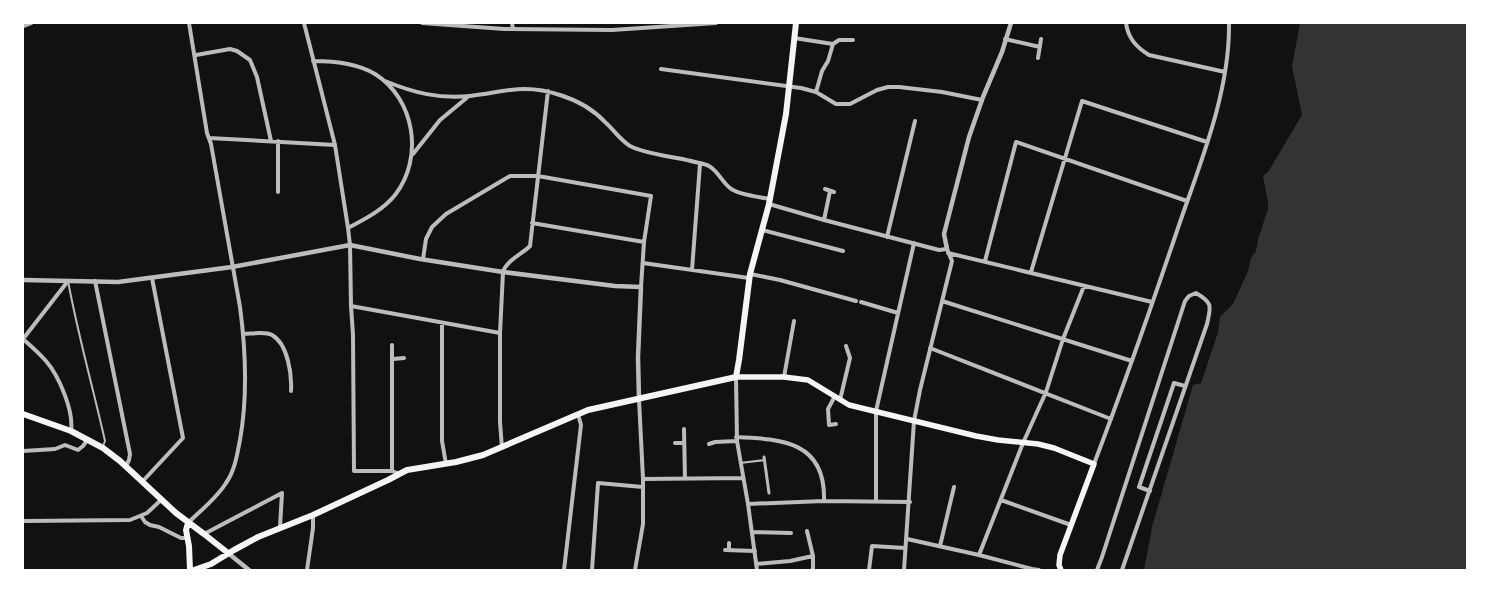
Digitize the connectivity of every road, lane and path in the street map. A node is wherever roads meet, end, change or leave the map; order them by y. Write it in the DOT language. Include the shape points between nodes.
graph roads {
  1 [pos="31,23"];
  2 [pos="189,23"];
  3 [pos="304,23"];
  4 [pos="422,23"];
  5 [pos="512,23"];
  6 [pos="716,23"];
  7 [pos="796,23"];
  8 [pos="1011,23"];
  9 [pos="1126,23"];
  10 [pos="1229,23"];
  11 [pos="675,25"];
  12 [pos="23,26"];
  13 [pos="512,29"];
  14 [pos="794,38"];
  15 [pos="1005,39"];
  16 [pos="853,40"];
  17 [pos="1041,40"];
  18 [pos="833,44"];
  19 [pos="1040,47"];
  20 [pos="196,55"];
  21 [pos="1038,58"];
  22 [pos="313,61"];
  23 [pos="662,69"];
  24 [pos="1225,72"];
  25 [pos="385,81"];
  26 [pos="790,87"];
  27 [pos="548,91"];
  28 [pos="816,92"];
  29 [pos="470,96"];
  30 [pos="982,100"];
  31 [pos="915,121"];
  32 [pos="209,138"];
  33 [pos="272,141"];
  34 [pos="278,141"];
  35 [pos="1207,142"];
  36 [pos="335,146"];
  37 [pos="412,154"];
  38 [pos="1065,159"];
  39 [pos="700,164"];
  40 [pos="538,176"];
  41 [pos="825,189"];
  42 [pos="278,192"];
  43 [pos="770,201"];
  44 [pos="1187,201"];
  45 [pos="824,220"];
  46 [pos="532,223"];
  47 [pos="348,228"];
  48 [pos="762,230"];
  49 [pos="887,237"];
  50 [pos="644,242"];
  51 [pos="914,243"];
  52 [pos="350,245"];
  53 [pos="843,251"];
  54 [pos="948,251"];
  55 [pos="423,259"];
  56 [pos="985,261"];
  57 [pos="643,263"];
  58 [pos="232,267"];
  59 [pos="692,270"];
  60 [pos="503,272"];
  61 [pos="1031,272"];
  62 [pos="750,276"];
  63 [pos="152,278"];
  64 [pos="23,280"];
  65 [pos="68,281"];
  66 [pos="95,281"];
  67 [pos="1084,286"];
  68 [pos="641,288"];
  69 [pos="942,301"];
  70 [pos="1152,302"];
  71 [pos="351,306"];
  72 [pos="898,312"];
  73 [pos="794,321"];
  74 [pos="442,323"];
  75 [pos="243,334"];
  76 [pos="500,334"];
  77 [pos="23,339"];
  78 [pos="1063,339"];
  79 [pos="392,345"];
  80 [pos="846,346"];
  81 [pos="930,348"];
  82 [pos="404,358"];
  83 [pos="392,359"];
  84 [pos="1132,361"];
  85 [pos="736,377"];
  86 [pos="784,377"];
  87 [pos="1185,386"];
  88 [pos="291,391"];
  89 [pos="1046,392"];
  90 [pos="838,398"];
  91 [pos="639,400"];
  92 [pos="876,411"];
  93 [pos="23,414"];
  94 [pos="578,414"];
  95 [pos="1111,419"];
  96 [pos="914,421"];
  97 [pos="836,424"];
  98 [pos="684,430"];
  99 [pos="71,431"];
  100 [pos="88,439"];
  101 [pos="736,439"];
  102 [pos="675,443"];
  103 [pos="684,443"];
  104 [pos="709,444"];
  105 [pos="1023,444"];
  106 [pos="103,448"];
  107 [pos="502,448"];
  108 [pos="23,451"];
  109 [pos="765,458"];
  110 [pos="740,463"];
  111 [pos="446,464"];
  112 [pos="1094,464"];
  113 [pos="126,466"];
  114 [pos="392,471"];
  115 [pos="400,474"];
  116 [pos="742,478"];
  117 [pos="643,479"];
  118 [pos="685,479"];
  119 [pos="142,482"];
  120 [pos="954,487"];
  121 [pos="643,488"];
  122 [pos="1150,491"];
  123 [pos="769,493"];
  124 [pos="161,500"];
  125 [pos="1001,500"];
  126 [pos="824,501"];
  127 [pos="876,502"];
  128 [pos="910,502"];
  129 [pos="748,504"];
  130 [pos="313,515"];
  131 [pos="141,516"];
  132 [pos="23,521"];
  133 [pos="188,523"];
  134 [pos="1071,525"];
  135 [pos="280,527"];
  136 [pos="807,531"];
  137 [pos="752,532"];
  138 [pos="790,532"];
  139 [pos="204,534"];
  140 [pos="188,538"];
  141 [pos="907,539"];
  142 [pos="729,543"];
  143 [pos="940,546"];
  144 [pos="905,548"];
  145 [pos="755,551"];
  146 [pos="228,554"];
  147 [pos="979,555"];
  148 [pos="813,556"];
  149 [pos="756,564"];
  150 [pos="190,570"];
  151 [pos="194,570"];
  152 [pos="249,570"];
  153 [pos="307,570"];
  154 [pos="564,570"];
  155 [pos="592,570"];
  156 [pos="634,570"];
  157 [pos="757,570"];
  158 [pos="812,570"];
  159 [pos="869,570"];
  160 [pos="904,570"];
  161 [pos="1039,570"];
  162 [pos="1061,570"];
  163 [pos="1097,570"];
  164 [pos="1122,570"];
  1 -- 12 [label="street"];
  2 -- 20 [label="street"];
  3 -- 22 [label="street"];
  4 -- 13 [label="street"];
  5 -- 13 [label="street"];
  6 -- 11 [label="street"];
  7 -- 14 [label="main road"];
  8 -- 15 [label="street"];
  9 -- 24 [label="street" via="1134,44 1149,55"];
  10 -- 24 [label="street"];
  11 -- 13 [label="street" via="612,30"];
  14 -- 18 [label="street"];
  14 -- 26 [label="main road"];
  15 -- 19 [label="street"];
  15 -- 30 [label="street"];
  16 -- 18 [label="street" via="839,40"];
  17 -- 19 [label="street"];
  18 -- 28 [label="street"];
  19 -- 21 [label="street"];
  20 -- 32 [label="street"];
  20 -- 33 [label="street" via="230,49 250,60 257,77"];
  22 -- 25 [label="street" via="349,64 374,73"];
  22 -- 36 [label="street"];
  23 -- 26 [label="street"];
  24 -- 35 [label="street"];
  25 -- 29 [label="street" via="409,91 429,95"];
  25 -- 37 [label="street" via="395,93 410,122"];
  26 -- 28 [label="street"];
  26 -- 43 [label="main road"];
  27 -- 29 [label="street" via="519,88"];
  27 -- 39 [label="street" via="586,108 606,122 630,146"];
  27 -- 40 [label="street"];
  28 -- 30 [label="street" via="836,104 850,104 877,90 899,86"];
  29 -- 37 [label="street" via="440,120"];
  30 -- 54 [label="street" via="969,137 944,234"];
  31 -- 49 [label="street"];
  32 -- 33 [label="street"];
  32 -- 58 [label="street"];
  33 -- 34 [label="street"];
  34 -- 36 [label="street"];
  34 -- 42 [label="street"];
  35 -- 38 [label="street" via="1082,102"];
  35 -- 44 [label="street"];
  36 -- 47 [label="street"];
  37 -- 47 [label="street" via="411,166 396,194 380,210"];
  38 -- 44 [label="street"];
  38 -- 56 [label="street" via="1016,142"];
  38 -- 61 [label="street"];
  39 -- 43 [label="street" via="713,169 732,190"];
  39 -- 59 [label="street"];
  40 -- 46 [label="street"];
  40 -- 50 [label="street" via="651,196"];
  40 -- 55 [label="street" via="510,176 446,214 429,231"];
  41 -- 45 [label="street" via="832,191"];
  43 -- 45 [label="street"];
  43 -- 48 [label="main road"];
  44 -- 70 [label="street"];
  45 -- 49 [label="street"];
  46 -- 50 [label="street"];
  46 -- 60 [label="street" via="530,246 510,261"];
  47 -- 52 [label="street"];
  48 -- 53 [label="street"];
  48 -- 62 [label="main road"];
  49 -- 51 [label="street"];
  50 -- 57 [label="street"];
  51 -- 54 [label="street"];
  51 -- 72 [label="street"];
  52 -- 55 [label="street"];
  52 -- 58 [label="street"];
  52 -- 71 [label="street"];
  54 -- 56 [label="street"];
  54 -- 69 [label="street" via="952,261"];
  55 -- 60 [label="street"];
  56 -- 61 [label="street"];
  57 -- 59 [label="street"];
  57 -- 68 [label="street"];
  58 -- 63 [label="street"];
  58 -- 75 [label="street"];
  59 -- 62 [label="street"];
  60 -- 68 [label="street"];
  60 -- 76 [label="street"];
  61 -- 67 [label="street"];
  62 -- 72 [label="street" via="780,280"];
  62 -- 85 [label="main road"];
  63 -- 66 [label="street" via="118,282"];
  63 -- 119 [label="street" via="183,438"];
  64 -- 65 [label="street"];
  65 -- 66 [label="street"];
  65 -- 77 [label="street"];
  65 -- 106 [label="lane" via="76,325 105,441"];
  66 -- 113 [label="street" via="130,454"];
  67 -- 70 [label="street"];
  67 -- 78 [label="street"];
  68 -- 91 [label="street"];
  69 -- 78 [label="street"];
  69 -- 81 [label="street"];
  70 -- 84 [label="street"];
  71 -- 74 [label="street"];
  71 -- 114 [label="street" via="354,471"];
  72 -- 92 [label="street"];
  73 -- 86 [label="street"];
  74 -- 76 [label="street"];
  74 -- 111 [label="street" via="442,441"];
  75 -- 88 [label="street" via="272,335 280,344 289,362"];
  75 -- 133 [label="street" via="246,399 236,463 224,486"];
  76 -- 107 [label="street"];
  77 -- 99 [label="street" via="47,362 55,375 68,405 72,422"];
  78 -- 84 [label="street"];
  78 -- 89 [label="street"];
  79 -- 83 [label="street"];
  80 -- 90 [label="street" via="850,358"];
  81 -- 89 [label="street"];
  81 -- 96 [label="street"];
  82 -- 83 [label="street"];
  83 -- 114 [label="street"];
  84 -- 95 [label="street"];
  85 -- 86 [label="main road"];
  85 -- 91 [label="main road"];
  85 -- 101 [label="street"];
  86 -- 90 [label="main road" via="808,380"];
  87 -- 122 [label="street"];
  87 -- 122 [label="street" via="1174,383 1139,487"];
  87 -- 163 [label="street" via="1211,309 1208,301 1196,293 1189,296 1185,302"];
  89 -- 95 [label="street"];
  89 -- 105 [label="street"];
  90 -- 92 [label="main road" via="849,405"];
  90 -- 97 [label="street" via="828,409 829,425"];
  91 -- 94 [label="main road"];
  91 -- 117 [label="street"];
  92 -- 96 [label="main road"];
  92 -- 127 [label="street"];
  93 -- 99 [label="main road"];
  94 -- 107 [label="main road"];
  94 -- 154 [label="street" via="581,425"];
  95 -- 112 [label="street"];
  96 -- 105 [label="main road"];
  96 -- 128 [label="street"];
  98 -- 103 [label="street"];
  99 -- 100 [label="main road"];
  100 -- 106 [label="main road"];
  100 -- 108 [label="street" via="78,450 65,445 55,449"];
  101 -- 104 [label="street"];
  101 -- 110 [label="street"];
  101 -- 126 [label="street" via="775,440 801,448 816,462 821,472"];
  102 -- 103 [label="street"];
  103 -- 118 [label="street"];
  105 -- 112 [label="main road" via="1054,448"];
  105 -- 125 [label="street"];
  106 -- 113 [label="main road"];
  107 -- 111 [label="main road" via="483,456"];
  109 -- 110 [label="lane"];
  109 -- 123 [label="street"];
  110 -- 116 [label="street"];
  111 -- 115 [label="main road" via="411,469"];
  112 -- 134 [label="main road"];
  113 -- 119 [label="main road"];
  114 -- 115 [label="street"];
  115 -- 130 [label="main road"];
  116 -- 118 [label="street"];
  116 -- 129 [label="street"];
  117 -- 118 [label="street"];
  117 -- 121 [label="street"];
  119 -- 124 [label="main road"];
  120 -- 143 [label="street"];
  121 -- 155 [label="street" via="598,483"];
  121 -- 156 [label="street" via="643,524"];
  122 -- 164 [label="street"];
  124 -- 131 [label="street"];
  124 -- 133 [label="main road"];
  125 -- 134 [label="street"];
  125 -- 147 [label="street"];
  126 -- 127 [label="street"];
  126 -- 129 [label="street"];
  127 -- 128 [label="street"];
  128 -- 141 [label="street"];
  129 -- 137 [label="street"];
  130 -- 135 [label="main road"];
  130 -- 153 [label="street" via="314,528"];
  131 -- 132 [label="street" via="130,520"];
  131 -- 140 [label="street" via="150,526 159,527 181,538"];
  133 -- 139 [label="main road"];
  133 -- 140 [label="main road"];
  134 -- 162 [label="main road" via="1060,555"];
  135 -- 139 [label="street" via="282,493"];
  135 -- 146 [label="main road"];
  136 -- 148 [label="street"];
  137 -- 138 [label="street"];
  137 -- 145 [label="street"];
  139 -- 146 [label="main road"];
  140 -- 150 [label="main road"];
  141 -- 143 [label="street"];
  141 -- 144 [label="street"];
  142 -- 145 [label="street" via="727,550"];
  143 -- 147 [label="street"];
  144 -- 159 [label="street" via="872,546"];
  144 -- 160 [label="street"];
  145 -- 149 [label="street"];
  146 -- 151 [label="main road"];
  146 -- 152 [label="street"];
  147 -- 161 [label="street"];
  148 -- 149 [label="street"];
  148 -- 158 [label="street"];
  149 -- 157 [label="street"];
}
